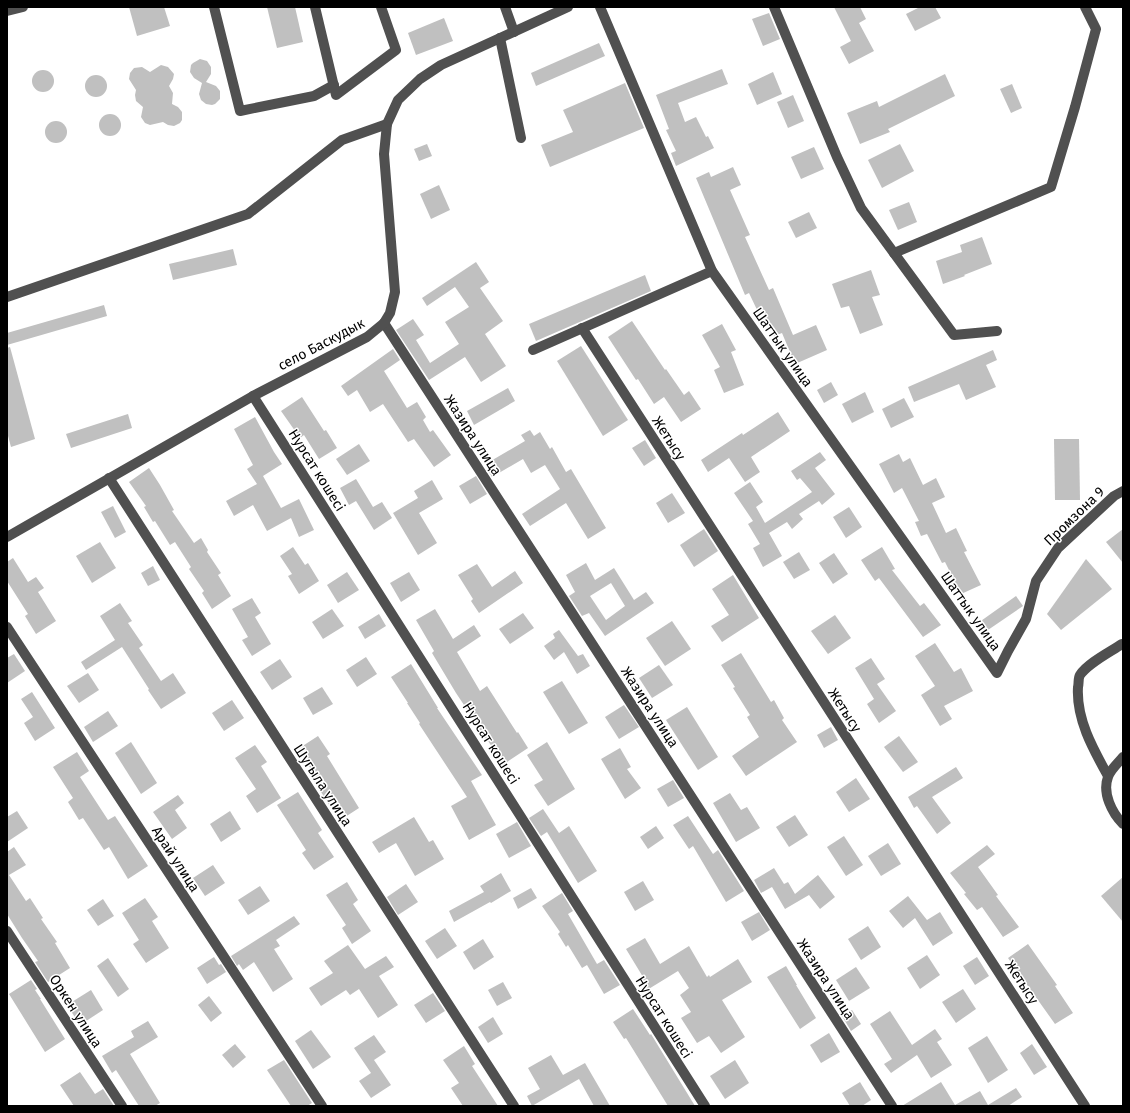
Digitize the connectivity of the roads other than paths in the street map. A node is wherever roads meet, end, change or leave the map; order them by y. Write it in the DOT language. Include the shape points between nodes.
graph roads {
  1 [pos="23,7"];
  2 [pos="214,7"];
  3 [pos="315,7"];
  4 [pos="381,7"];
  5 [pos="505,7"];
  6 [pos="568,7"];
  7 [pos="600,7"];
  8 [pos="774,7"];
  9 [pos="1085,7"];
  10 [pos="7,12"];
  11 [pos="514,32"];
  12 [pos="500,38"];
  13 [pos="334,85"];
  14 [pos="387,124"];
  15 [pos="521,138"];
  16 [pos="894,253"];
  17 [pos="712,271"];
  18 [pos="7,297"];
  19 [pos="384,323"];
  20 [pos="582,328"];
  21 [pos="997,331"];
  22 [pos="533,350"];
  23 [pos="253,396"];
  24 [pos="109,478"];
  25 [pos="1123,491"];
  26 [pos="7,537"];
  27 [pos="7,627"];
  28 [pos="1122,644"];
  29 [pos="997,673"];
  30 [pos="1123,756"];
  31 [pos="1108,776"];
  32 [pos="1123,824"];
  33 [pos="7,931"];
  34 [pos="122,1106"];
  35 [pos="322,1106"];
  36 [pos="514,1106"];
  37 [pos="705,1106"];
  38 [pos="892,1106"];
  39 [pos="1085,1106"];
  1 -- 10 [label="street"];
  2 -- 13 [label="street" via="240,111 314,96"];
  3 -- 13 [label="street"];
  4 -- 13 [label="street" via="396,50 336,95"];
  5 -- 11 [label="street"];
  6 -- 11 [label="street, село Баскудык"];
  7 -- 17 [label="street, Шаттык улица"];
  8 -- 16 [label="street" via="861,208"];
  9 -- 16 [label="street" via="1096,29 1051,186"];
  11 -- 12 [label="street, село Баскудык"];
  12 -- 14 [label="street, село Баскудык" via="441,65 420,79 398,100"];
  12 -- 15 [label="street"];
  14 -- 18 [label="street" via="342,140 248,214"];
  14 -- 19 [label="street, село Баскудык" via="384,154 395,292 390,313"];
  16 -- 21 [label="street" via="954,335"];
  17 -- 20 [label="street"];
  17 -- 29 [label="street, Шаттык улица"];
  19 -- 23 [label="street, село Баскудык" via="367,337"];
  19 -- 38 [label="street, Жазира улица"];
  20 -- 22 [label="street"];
  20 -- 39 [label="street, Жетысу"];
  23 -- 24 [label="street, село Баскудык"];
  23 -- 37 [label="street, Нурсат кошесi"];
  24 -- 26 [label="street, село Баскудык"];
  24 -- 36 [label="street, Шугыла улица"];
  25 -- 29 [label="street, Промзона 9" via="1114,496 1058,548 1036,581 1026,619"];
  27 -- 35 [label="street, Арай улица"];
  28 -- 31 [label="street" via="1089,666 1079,676 1077,699 1084,725"];
  30 -- 31 [label="street"];
  31 -- 32 [label="street" via="1106,786 1109,804"];
  33 -- 34 [label="street, Оркен улица"];
}
